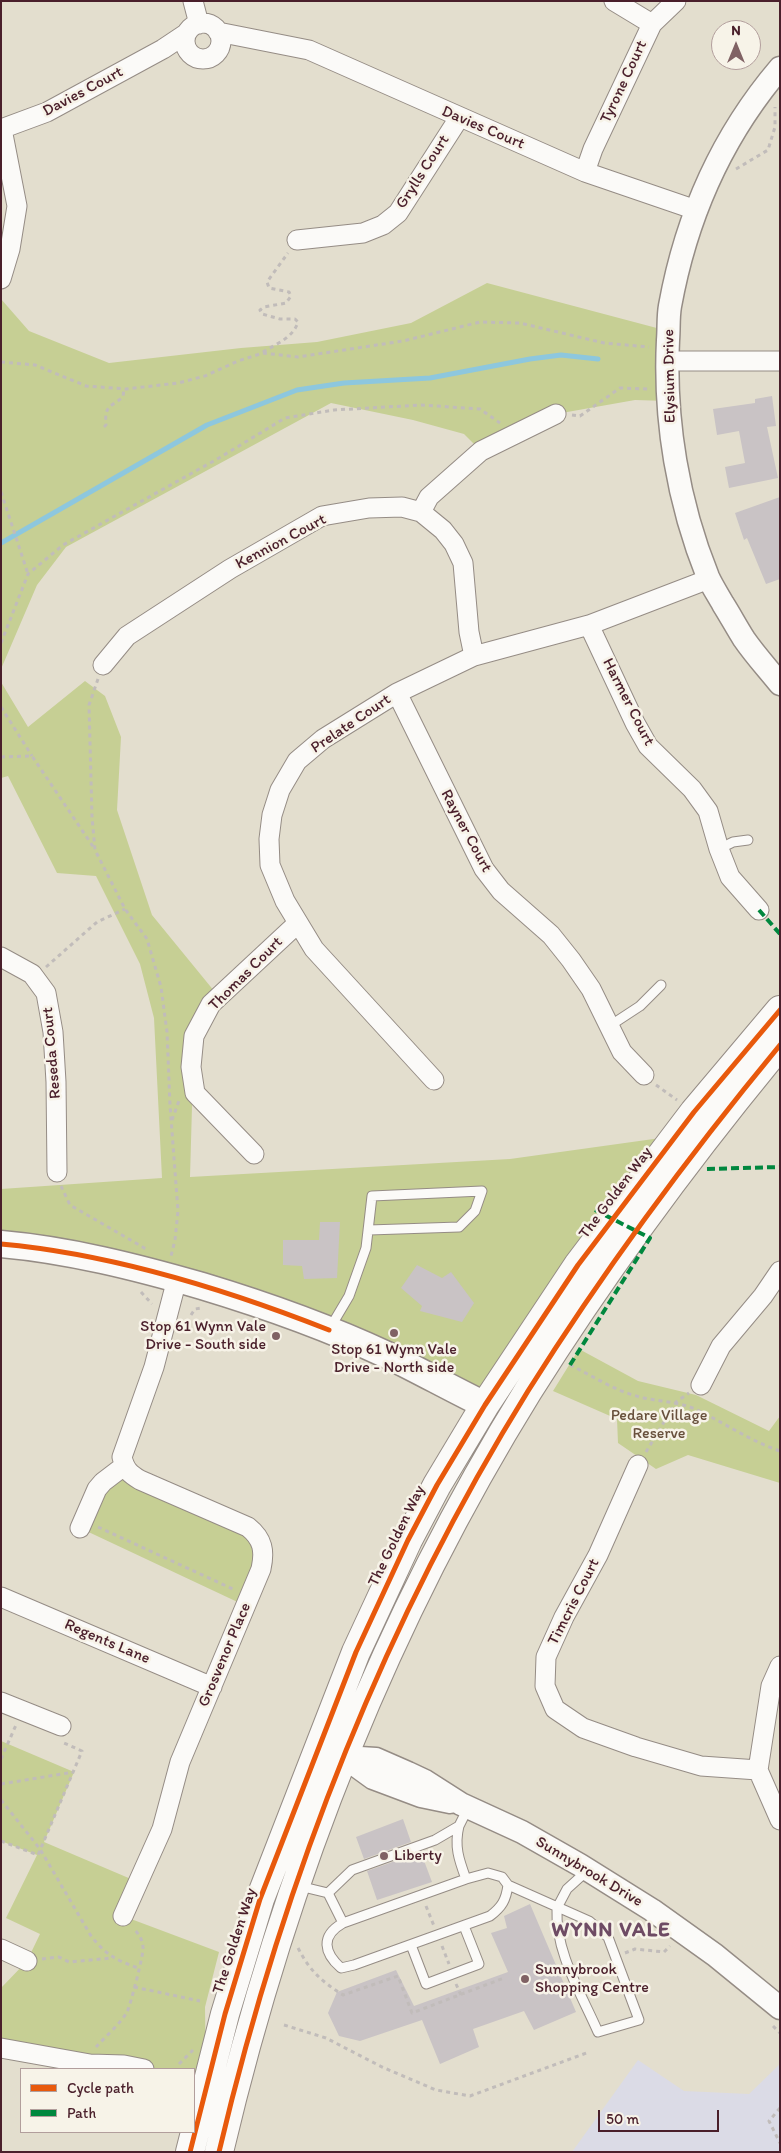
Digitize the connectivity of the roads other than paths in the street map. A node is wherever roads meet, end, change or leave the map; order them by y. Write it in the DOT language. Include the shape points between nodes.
graph roads {
  1 [pos="193,1"];
  2 [pos="614,1"];
  3 [pos="676,1"];
  4 [pos="652,24"];
  5 [pos="191,35"];
  6 [pos="218,42"];
  7 [pos="780,68"];
  8 [pos="459,118"];
  9 [pos="2,129"];
  10 [pos="585,172"];
  11 [pos="696,210"];
  12 [pos="297,240"];
  13 [pos="1,279"];
  14 [pos="667,355"];
  15 [pos="780,361"];
  16 [pos="556,414"];
  17 [pos="422,512"];
  18 [pos="709,579"];
  19 [pos="589,625"];
  20 [pos="474,656"];
  21 [pos="103,665"];
  22 [pos="780,684"];
  23 [pos="397,693"];
  24 [pos="748,840"];
  25 [pos="719,849"];
  26 [pos="759,910"];
  27 [pos="298,923"];
  28 [pos="1,957"];
  29 [pos="661,985"];
  30 [pos="780,1010"];
  31 [pos="608,1027"];
  32 [pos="780,1045"];
  33 [pos="644,1075"];
  34 [pos="434,1080"];
  35 [pos="254,1154"];
  36 [pos="57,1172"];
  37 [pos="368,1230"];
  38 [pos="1,1244"];
  39 [pos="780,1270"];
  40 [pos="172,1277"];
  41 [pos="329,1330"];
  42 [pos="700,1386"];
  43 [pos="528,1392"];
  44 [pos="485,1405"];
  45 [pos="497,1445"];
  46 [pos="638,1465"];
  47 [pos="124,1466"];
  48 [pos="82,1524"];
  49 [pos="1,1597"];
  50 [pos="780,1666"];
  51 [pos="212,1687"];
  52 [pos="1,1702"];
  53 [pos="62,1732"];
  54 [pos="318,1748"];
  55 [pos="344,1757"];
  56 [pos="758,1770"];
  57 [pos="463,1813"];
  58 [pos="780,1820"];
  59 [pos="588,1869"];
  60 [pos="466,1879"];
  61 [pos="508,1885"];
  62 [pos="295,1886"];
  63 [pos="328,1893"];
  64 [pos="558,1906"];
  65 [pos="123,1916"];
  66 [pos="343,1923"];
  67 [pos="464,1926"];
  68 [pos="412,1945"];
  69 [pos="1,1949"];
  70 [pos="27,1961"];
  71 [pos="780,2008"];
  72 [pos="1,2048"];
  73 [pos="95,2067"];
  74 [pos="139,2068"];
  75 [pos="198,2089"];
  76 [pos="232,2098"];
  77 [pos="195,2113"];
  78 [pos="192,2133"];
  79 [pos="190,2152"];
  80 [pos="219,2152"];
  1 -- 5 [label="street"];
  2 -- 4 [label="street"];
  3 -- 4 [label="street, Tyrone Court"];
  4 -- 10 [label="street, Tyrone Court"];
  5 -- 6 [label="street, Davies Court" via="211,26"];
  5 -- 6 [label="street" via="195,58 208,58"];
  5 -- 9 [label="street, Davies Court" via="47,112"];
  6 -- 8 [label="street, Davies Court" via="271,42 309,50"];
  7 -- 11 [label="street, Elysium Drive" via="730,137"];
  8 -- 10 [label="street, Davies Court"];
  8 -- 12 [label="street, Grylls Court" via="398,213 363,233"];
  9 -- 13 [label="street" via="17,206"];
  10 -- 11 [label="street, Davies Court"];
  11 -- 14 [label="street, Elysium Drive" via="670,307"];
  14 -- 15 [label="street"];
  14 -- 18 [label="street, Elysium Drive" via="668,408 678,475"];
  16 -- 17 [label="street" via="481,451 429,497"];
  17 -- 20 [label="street, Kennion Court" via="443,530 463,562"];
  17 -- 21 [label="street, Kennion Court" via="402,507 369,508 322,516 230,569 127,636"];
  18 -- 19 [label="street, Prelate Court"];
  18 -- 22 [label="street, Elysium Drive" via="745,640"];
  19 -- 20 [label="street, Prelate Court"];
  19 -- 25 [label="street, Harmer Court" via="648,746 692,789 708,811"];
  20 -- 23 [label="street, Prelate Court"];
  23 -- 27 [label="street, Prelate Court" via="323,739 297,761 280,790 272,815 270,865"];
  23 -- 31 [label="street, Rayner Court" via="484,870 501,891 551,935 571,960 591,989"];
  24 -- 25 [label="lane" via="733,842"];
  25 -- 26 [label="street, Harmer Court" via="730,877"];
  27 -- 34 [label="street, Prelate Court" via="314,949"];
  27 -- 35 [label="street, Thomas Court" via="211,1004 194,1036 191,1067 195,1093"];
  28 -- 36 [label="street, Reseda Court" via="32,974 46,993 56,1082"];
  29 -- 31 [label="lane" via="640,1006"];
  30 -- 44 [label="main road, The Golden Way" via="694,1112 578,1265"];
  31 -- 33 [label="street, Rayner Court" via="622,1052"];
  32 -- 43 [label="main road" via="660,1198 593,1292"];
  37 -- 37 [label="lane" via="372,1196 482,1191 475,1211 459,1227"];
  37 -- 41 [label="lane" via="366,1248 349,1296"];
  38 -- 40 [label="main road" via="105,1260"];
  39 -- 42 [label="street" via="764,1296 721,1346"];
  40 -- 41 [label="main road" via="266,1305"];
  40 -- 47 [label="street" via="154,1367 122,1457"];
  41 -- 44 [label="main road" via="387,1355"];
  43 -- 44 [label="main road" via="507,1401"];
  43 -- 45 [label="main road"];
  44 -- 45 [label="main road" via="494,1425"];
  44 -- 54 [label="main road, The Golden Way" via="408,1540 356,1652"];
  45 -- 55 [label="main road" via="403,1621"];
  46 -- 56 [label="street, Timcris Court" via="598,1555 546,1657 544,1686 555,1709 583,1728 701,1766"];
  47 -- 48 [label="street" via="97,1489"];
  47 -- 51 [label="street, Grosvenor Place" via="140,1480 248,1527 263,1544 262,1569"];
  49 -- 51 [label="street, Regents Lane"];
  50 -- 56 [label="street" via="771,1686"];
  51 -- 65 [label="street, Grosvenor Place" via="180,1762 162,1830"];
  52 -- 53 [label="street"];
  54 -- 55 [label="street, Sunnybrook Drive"];
  54 -- 75 [label="main road, The Golden Way" via="260,1898"];
  55 -- 57 [label="street, Sunnybrook Drive" via="376,1758 425,1781"];
  55 -- 62 [label="main road"];
  56 -- 58 [label="street"];
  57 -- 59 [label="street, Sunnybrook Drive" via="522,1832"];
  57 -- 60 [label="lane" via="456,1840 457,1855"];
  57 -- 63 [label="lane" via="435,1840 352,1870"];
  59 -- 64 [label="lane" via="566,1889"];
  59 -- 71 [label="street, Sunnybrook Drive" via="686,1934"];
  60 -- 61 [label="lane" via="488,1873 502,1877"];
  60 -- 66 [label="lane"];
  61 -- 64 [label="lane"];
  61 -- 67 [label="lane" via="502,1908"];
  62 -- 63 [label="lane"];
  62 -- 76 [label="main road" via="268,1967"];
  63 -- 66 [label="lane"];
  64 -- 64 [label="lane" via="556,1927 563,1953 598,2032 639,2020 608,1937 589,1921"];
  66 -- 68 [label="lane" via="328,1937 326,1948 341,1968"];
  67 -- 68 [label="lane"];
  67 -- 68 [label="lane" via="479,1964 426,1984"];
  69 -- 70 [label="street"];
  72 -- 73 [label="street"];
  73 -- 74 [label="street" via="124,2065"];
  75 -- 76 [label="street"];
  75 -- 77 [label="main road, The Golden Way"];
  76 -- 80 [label="main road"];
  78 -- 79 [label="main road, The Golden Way"];
}
